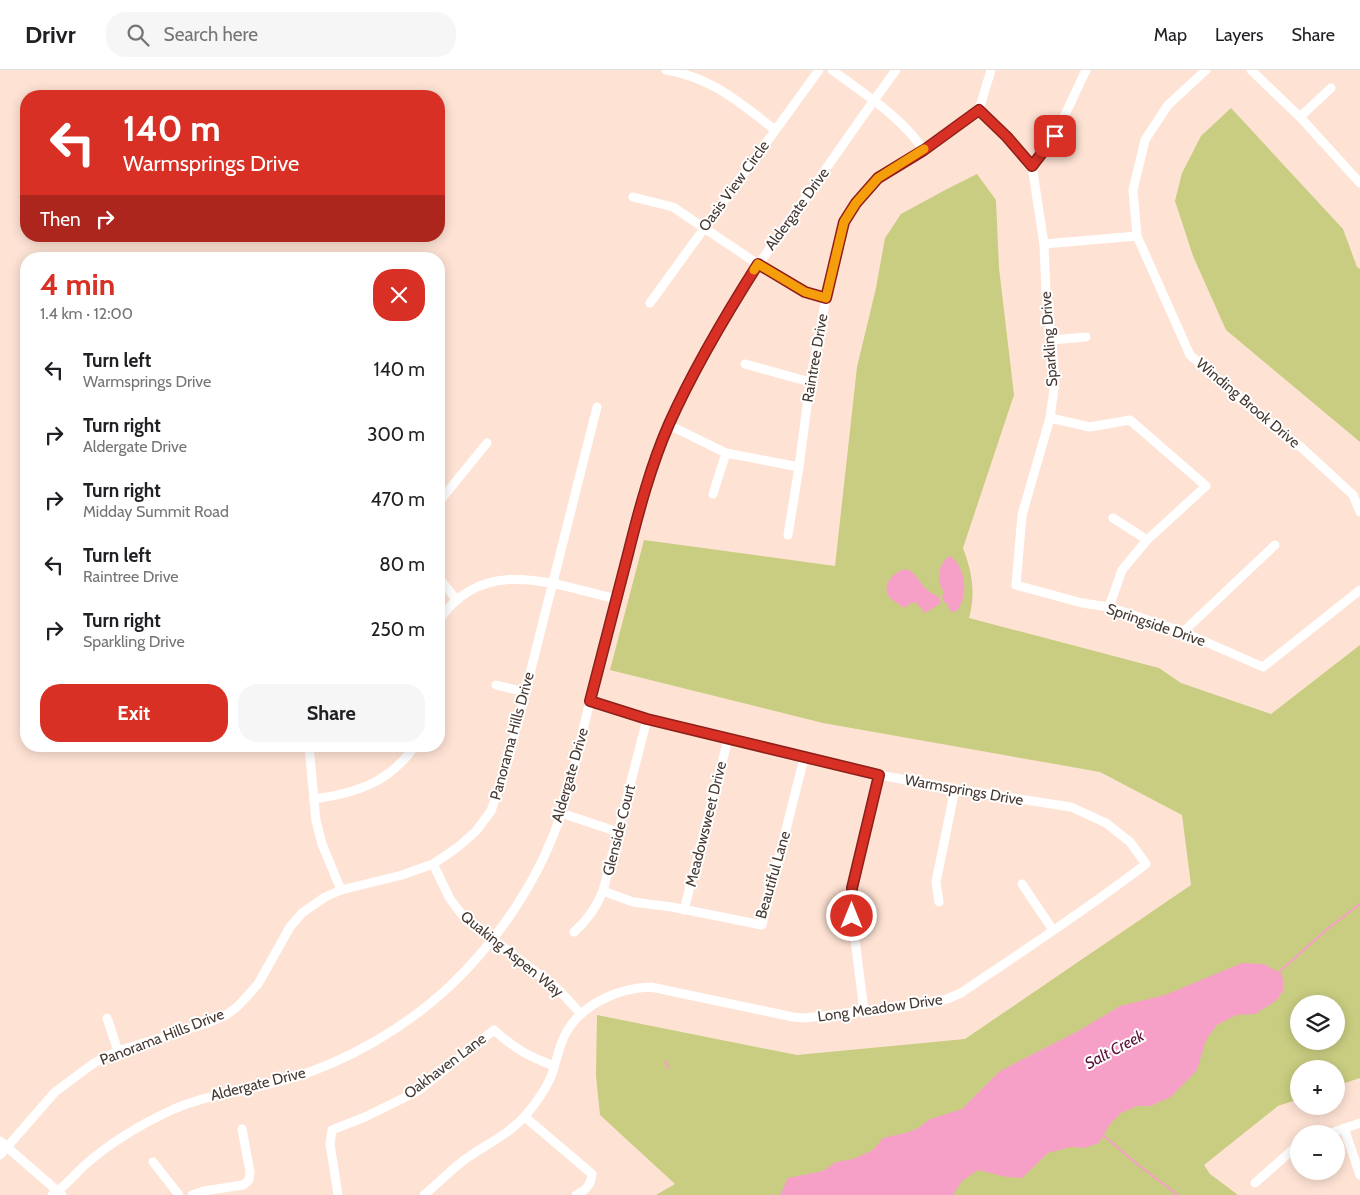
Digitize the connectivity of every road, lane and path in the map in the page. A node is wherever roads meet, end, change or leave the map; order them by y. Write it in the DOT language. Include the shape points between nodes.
graph roads {
  1 [pos="666,70"];
  2 [pos="819,70"];
  3 [pos="832,70"];
  4 [pos="896,70"];
  5 [pos="991,70"];
  6 [pos="1086,70"];
  7 [pos="1206,70"];
  8 [pos="1251,70"];
  9 [pos="1331,88"];
  10 [pos="874,101"];
  11 [pos="979,110"];
  12 [pos="1300,117"];
  13 [pos="774,129"];
  14 [pos="924,150"];
  15 [pos="1032,166"];
  16 [pos="1360,183"];
  17 [pos="633,197"];
  18 [pos="704,228"];
  19 [pos="1138,236"];
  20 [pos="1044,244"];
  21 [pos="758,264"];
  22 [pos="826,298"];
  23 [pos="650,303"];
  24 [pos="1086,336"];
  25 [pos="1052,340"];
  26 [pos="745,364"];
  27 [pos="810,382"];
  28 [pos="597,407"];
  29 [pos="1050,418"];
  30 [pos="669,425"];
  31 [pos="487,443"];
  32 [pos="726,453"];
  33 [pos="799,467"];
  34 [pos="712,494"];
  35 [pos="445,495"];
  36 [pos="1360,512"];
  37 [pos="1113,518"];
  38 [pos="788,535"];
  39 [pos="1147,540"];
  40 [pos="1275,545"];
  41 [pos="554,584"];
  42 [pos="445,585"];
  43 [pos="1016,585"];
  44 [pos="1360,590"];
  45 [pos="456,599"];
  46 [pos="616,599"];
  47 [pos="1109,607"];
  48 [pos="445,613"];
  49 [pos="1183,632"];
  50 [pos="496,685"];
  51 [pos="525,692"];
  52 [pos="590,701"];
  53 [pos="647,719"];
  54 [pos="728,739"];
  55 [pos="310,752"];
  56 [pos="410,752"];
  57 [pos="804,758"];
  58 [pos="879,775"];
  59 [pos="955,789"];
  60 [pos="314,799"];
  61 [pos="561,813"];
  62 [pos="618,832"];
  63 [pos="433,864"];
  64 [pos="1146,864"];
  65 [pos="1022,884"];
  66 [pos="341,890"];
  67 [pos="603,891"];
  68 [pos="939,902"];
  69 [pos="684,910"];
  70 [pos="1053,930"];
  71 [pos="574,932"];
  72 [pos="493,940"];
  73 [pos="864,1011"];
  74 [pos="581,1014"];
  75 [pos="107,1018"];
  76 [pos="118,1051"];
  77 [pos="554,1066"];
  78 [pos="524,1117"];
  79 [pos="1360,1123"];
  80 [pos="1345,1128"];
  81 [pos="242,1129"];
  82 [pos="1345,1131"];
  83 [pos="3,1144"];
  84 [pos="1290,1152"];
  85 [pos="0,1155"];
  86 [pos="153,1162"];
  87 [pos="1360,1176"];
  88 [pos="1255,1183"];
  89 [pos="58,1194"];
  90 [pos="179,1195"];
  91 [pos="192,1195"];
  92 [pos="338,1195"];
  93 [pos="424,1195"];
  94 [pos="576,1195"];
  1 -- 13 [label="street" via="723,90"];
  2 -- 13 [label="street, Oasis View Circle"];
  3 -- 10 [label="street"];
  4 -- 10 [label="street, Aldergate Drive"];
  5 -- 11 [label="street"];
  6 -- 15 [label="street" via="1055,136"];
  7 -- 19 [label="street, Winding Brook Drive" via="1168,106 1145,140 1133,190"];
  8 -- 12 [label="street"];
  9 -- 12 [label="street"];
  10 -- 14 [label="street" via="911,131"];
  10 -- 21 [label="street, Aldergate Drive"];
  11 -- 14 [label="street, Raintree Drive"];
  11 -- 15 [label="street"];
  12 -- 16 [label="street"];
  13 -- 18 [label="street, Oasis View Circle"];
  14 -- 22 [label="street, Raintree Drive" via="878,178 856,203 844,222"];
  15 -- 20 [label="street, Sparkling Drive"];
  17 -- 18 [label="street" via="673,207"];
  18 -- 21 [label="street"];
  18 -- 23 [label="street, Oasis View Circle"];
  19 -- 20 [label="street"];
  19 -- 36 [label="street, Winding Brook Drive" via="1190,355 1321,466 1353,496"];
  20 -- 25 [label="street, Sparkling Drive"];
  21 -- 22 [label="street" via="805,292"];
  21 -- 30 [label="street, Aldergate Drive" via="724,317"];
  22 -- 27 [label="street, Raintree Drive"];
  24 -- 25 [label="street"];
  25 -- 29 [label="street, Sparkling Drive" via="1056,382"];
  26 -- 27 [label="street"];
  27 -- 33 [label="street, Raintree Drive"];
  28 -- 41 [label="street, Panorama Hills Drive"];
  29 -- 39 [label="street" via="1090,427 1130,420 1206,486"];
  29 -- 43 [label="street, Sparkling Drive" via="1022,515"];
  30 -- 32 [label="street"];
  30 -- 46 [label="street, Aldergate Drive" via="639,509"];
  31 -- 35 [label="street"];
  32 -- 33 [label="street"];
  32 -- 34 [label="street"];
  33 -- 38 [label="street, Raintree Drive"];
  37 -- 39 [label="street"];
  39 -- 47 [label="street" via="1122,570"];
  40 -- 49 [label="street"];
  41 -- 45 [label="street" via="502,579 476,586"];
  41 -- 46 [label="street"];
  41 -- 51 [label="street, Panorama Hills Drive"];
  42 -- 45 [label="street"];
  43 -- 47 [label="street, Springside Drive"];
  44 -- 49 [label="street, Springside Drive" via="1264,667"];
  45 -- 48 [label="street"];
  46 -- 52 [label="street, Aldergate Drive"];
  47 -- 49 [label="street, Springside Drive"];
  50 -- 51 [label="street"];
  51 -- 63 [label="street, Panorama Hills Drive" via="492,811 476,831"];
  52 -- 53 [label="street, Warmsprings Drive"];
  52 -- 61 [label="street, Aldergate Drive"];
  53 -- 54 [label="street, Warmsprings Drive"];
  53 -- 62 [label="street, Glenside Court"];
  54 -- 57 [label="street, Warmsprings Drive"];
  54 -- 69 [label="street, Meadowsweet Drive"];
  55 -- 60 [label="street"];
  56 -- 60 [label="street" via="396,769 375,783 336,796"];
  57 -- 58 [label="street, Warmsprings Drive"];
  57 -- 69 [label="street, Beautiful Lane" via="762,925"];
  58 -- 59 [label="street, Warmsprings Drive"];
  58 -- 73 [label="street" via="852,888 852,916"];
  59 -- 64 [label="street, Warmsprings Drive" via="1071,807 1106,823 1130,842"];
  59 -- 68 [label="street" via="936,882"];
  60 -- 66 [label="street" via="322,844"];
  61 -- 62 [label="street"];
  61 -- 72 [label="street, Aldergate Drive" via="540,865"];
  62 -- 67 [label="street, Glenside Court"];
  63 -- 66 [label="street, Panorama Hills Drive"];
  63 -- 72 [label="street, Quaking Aspen Way" via="450,899 463,916"];
  64 -- 70 [label="street, Long Meadow Drive"];
  65 -- 70 [label="street"];
  66 -- 76 [label="street, Panorama Hills Drive" via="302,913 290,926 258,984 232,1011 208,1023"];
  67 -- 69 [label="street, Beautiful Lane" via="633,902"];
  67 -- 71 [label="street, Glenside Court" via="596,909"];
  70 -- 73 [label="street, Long Meadow Drive" via="961,993 920,1005"];
  72 -- 74 [label="street, Quaking Aspen Way" via="559,990"];
  72 -- 89 [label="street, Aldergate Drive" via="448,987 385,1035 319,1068 290,1078 207,1096 145,1123 116,1140 86,1164"];
  73 -- 74 [label="street, Long Meadow Drive" via="793,1017 651,987 621,991"];
  74 -- 77 [label="street, Long Meadow Drive" via="567,1032"];
  75 -- 76 [label="street"];
  76 -- 83 [label="street, Panorama Hills Drive" via="94,1063 55,1092"];
  77 -- 78 [label="street, Long Meadow Drive" via="543,1092"];
  77 -- 92 [label="street, Oakhaven Lane" via="526,1055 494,1030 418,1091 332,1130 330,1144"];
  78 -- 93 [label="street, Long Meadow Drive" via="508,1132 458,1165"];
  78 -- 94 [label="street" via="592,1174 588,1187"];
  79 -- 80 [label="street"];
  81 -- 91 [label="street" via="249,1180 243,1186"];
  82 -- 87 [label="street"];
  83 -- 85 [label="street, Panorama Hills Drive"];
  83 -- 89 [label="street"];
  84 -- 88 [label="street"];
  86 -- 90 [label="street"];
}
